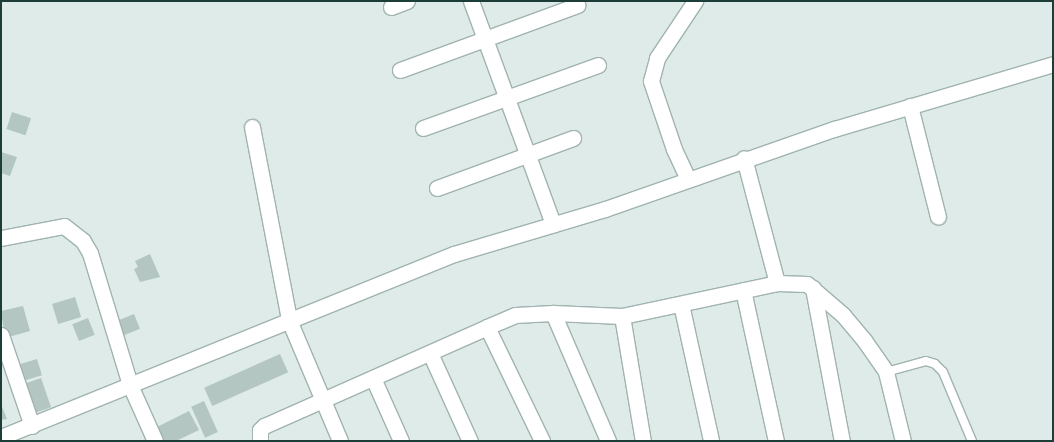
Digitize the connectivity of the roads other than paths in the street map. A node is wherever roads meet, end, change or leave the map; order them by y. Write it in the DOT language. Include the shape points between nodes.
graph roads {
  1 [pos="407,1"];
  2 [pos="471,1"];
  3 [pos="695,1"];
  4 [pos="578,5"];
  5 [pos="392,7"];
  6 [pos="484,39"];
  7 [pos="1053,64"];
  8 [pos="598,65"];
  9 [pos="400,70"];
  10 [pos="506,98"];
  11 [pos="910,106"];
  12 [pos="252,127"];
  13 [pos="423,128"];
  14 [pos="573,138"];
  15 [pos="527,155"];
  16 [pos="744,158"];
  17 [pos="687,177"];
  18 [pos="437,188"];
  19 [pos="938,217"];
  20 [pos="553,224"];
  21 [pos="1,238"];
  22 [pos="777,283"];
  23 [pos="813,288"];
  24 [pos="743,290"];
  25 [pos="681,304"];
  26 [pos="553,313"];
  27 [pos="622,316"];
  28 [pos="289,320"];
  29 [pos="488,327"];
  30 [pos="1,335"];
  31 [pos="430,353"];
  32 [pos="886,372"];
  33 [pos="373,378"];
  34 [pos="130,385"];
  35 [pos="323,400"];
  36 [pos="32,426"];
  37 [pos="1,437"];
  38 [pos="3,441"];
  39 [pos="154,441"];
  40 [pos="260,441"];
  41 [pos="340,441"];
  42 [pos="401,441"];
  43 [pos="470,441"];
  44 [pos="542,441"];
  45 [pos="608,441"];
  46 [pos="643,441"];
  47 [pos="711,441"];
  48 [pos="776,441"];
  49 [pos="842,441"];
  50 [pos="904,441"];
  51 [pos="972,441"];
  1 -- 5 [label="street"];
  2 -- 6 [label="street"];
  3 -- 17 [label="street" via="657,58 651,82"];
  4 -- 6 [label="street"];
  6 -- 9 [label="street"];
  6 -- 10 [label="street"];
  7 -- 11 [label="street"];
  8 -- 10 [label="street"];
  10 -- 13 [label="street"];
  10 -- 15 [label="street"];
  11 -- 16 [label="street"];
  11 -- 19 [label="street"];
  12 -- 28 [label="street"];
  14 -- 15 [label="street"];
  15 -- 18 [label="street"];
  15 -- 20 [label="street"];
  16 -- 17 [label="street"];
  16 -- 22 [label="street"];
  17 -- 20 [label="street"];
  20 -- 28 [label="street" via="454,254"];
  21 -- 34 [label="street" via="64,226 83,241 90,253"];
  22 -- 23 [label="street" via="807,284"];
  22 -- 24 [label="street"];
  23 -- 32 [label="street" via="843,315"];
  23 -- 49 [label="street"];
  24 -- 25 [label="street"];
  24 -- 48 [label="street"];
  25 -- 27 [label="street"];
  25 -- 47 [label="street"];
  26 -- 27 [label="street"];
  26 -- 29 [label="street" via="515,315"];
  26 -- 45 [label="street"];
  27 -- 46 [label="street"];
  28 -- 34 [label="street"];
  28 -- 35 [label="street"];
  29 -- 31 [label="street"];
  29 -- 44 [label="street"];
  30 -- 36 [label="street"];
  31 -- 33 [label="street"];
  31 -- 43 [label="street"];
  32 -- 50 [label="street"];
  32 -- 51 [label="lane" via="926,362 935,364 943,372"];
  33 -- 35 [label="street"];
  33 -- 42 [label="street"];
  34 -- 36 [label="street"];
  34 -- 39 [label="street"];
  35 -- 40 [label="street" via="264,426 260,430"];
  35 -- 41 [label="street"];
  36 -- 37 [label="street"];
  37 -- 38 [label="lane"];
}
